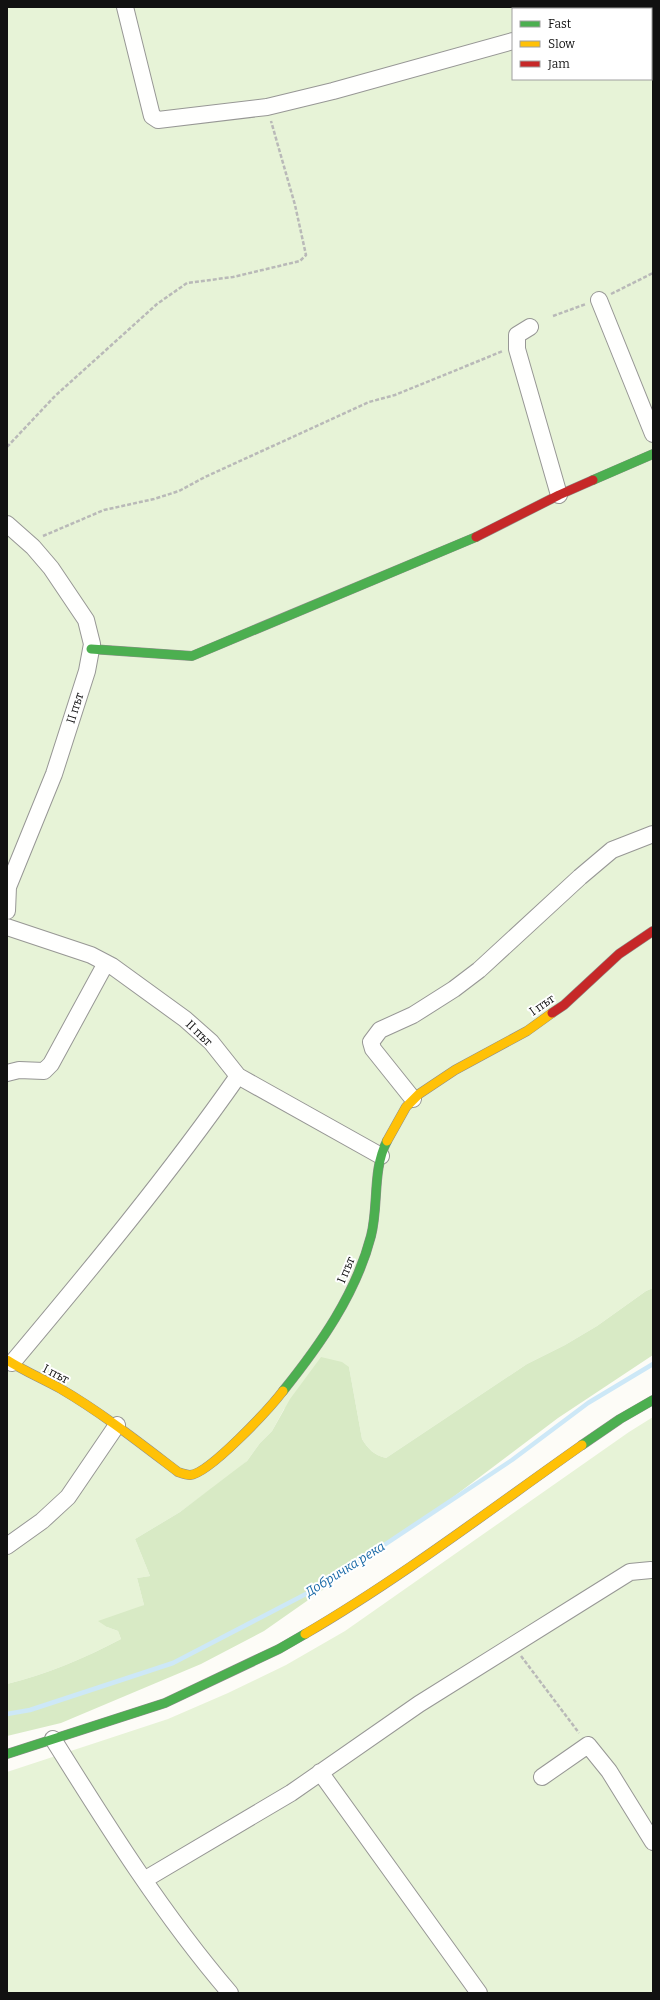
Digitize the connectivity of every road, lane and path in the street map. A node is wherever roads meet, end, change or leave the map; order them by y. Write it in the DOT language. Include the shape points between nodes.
graph roads {
  1 [pos="125,7"];
  2 [pos="512,41"];
  3 [pos="267,107"];
  4 [pos="599,300"];
  5 [pos="530,327"];
  6 [pos="517,349"];
  7 [pos="653,434"];
  8 [pos="7,447"];
  9 [pos="653,454"];
  10 [pos="559,495"];
  11 [pos="7,524"];
  12 [pos="28,542"];
  13 [pos="91,649"];
  14 [pos="653,834"];
  15 [pos="7,911"];
  16 [pos="7,927"];
  17 [pos="653,931"];
  18 [pos="106,963"];
  19 [pos="7,1073"];
  20 [pos="238,1076"];
  21 [pos="414,1099"];
  22 [pos="381,1156"];
  23 [pos="9,1362"];
  24 [pos="653,1400"];
  25 [pos="117,1425"];
  26 [pos="7,1546"];
  27 [pos="651,1570"];
  28 [pos="512,1645"];
  29 [pos="53,1740"];
  30 [pos="588,1745"];
  31 [pos="7,1754"];
  32 [pos="320,1772"];
  33 [pos="542,1777"];
  34 [pos="653,1842"];
  35 [pos="144,1880"];
  36 [pos="230,1993"];
  37 [pos="479,1993"];
  1 -- 3 [label="street" via="151,112 155,119"];
  2 -- 3 [label="street"];
  3 -- 8 [label="path" via="296,204 306,255 300,261 241,275 187,283 157,304 55,396"];
  4 -- 7 [label="street"];
  5 -- 6 [label="street" via="517,335"];
  6 -- 10 [label="street"];
  6 -- 12 [label="path" via="505,350 395,396 369,402 179,491 104,510"];
  9 -- 10 [label="street"];
  10 -- 13 [label="street" via="460,545 192,656"];
  11 -- 12 [label="street, ІІ път"];
  12 -- 13 [label="street, ІІ път" via="51,568 86,620"];
  13 -- 15 [label="street, ІІ път" via="88,671 54,774 8,887"];
  14 -- 21 [label="street" via="612,850 580,876 480,970 413,1015 380,1030 371,1042 374,1049"];
  16 -- 18 [label="street, ІІ път" via="91,955"];
  17 -- 21 [label="street, І път" via="619,954 564,1005 527,1031 455,1070"];
  18 -- 19 [label="street" via="51,1064 44,1071 19,1070"];
  18 -- 20 [label="street, ІІ път" via="185,1019 211,1042"];
  20 -- 22 [label="street, ІІ път"];
  20 -- 23 [label="street" via="197,1135 132,1218"];
  21 -- 22 [label="street, І път" via="393,1128"];
  22 -- 25 [label="street, І път" via="371,1236 355,1281 340,1311 306,1363 265,1414 246,1433 190,1475 178,1472"];
  23 -- 25 [label="street, І път" via="60,1389"];
  24 -- 29 [label="street" via="620,1419 344,1610 280,1649 165,1703"];
  25 -- 26 [label="street" via="68,1497 42,1522"];
  27 -- 28 [label="street" via="630,1572"];
  28 -- 30 [label="path"];
  28 -- 32 [label="street" via="419,1704"];
  29 -- 31 [label="street"];
  29 -- 35 [label="street"];
  30 -- 33 [label="street"];
  30 -- 34 [label="street" via="609,1772"];
  32 -- 35 [label="street" via="267,1808"];
  32 -- 37 [label="street"];
  35 -- 36 [label="street" via="187,1942"];
}
